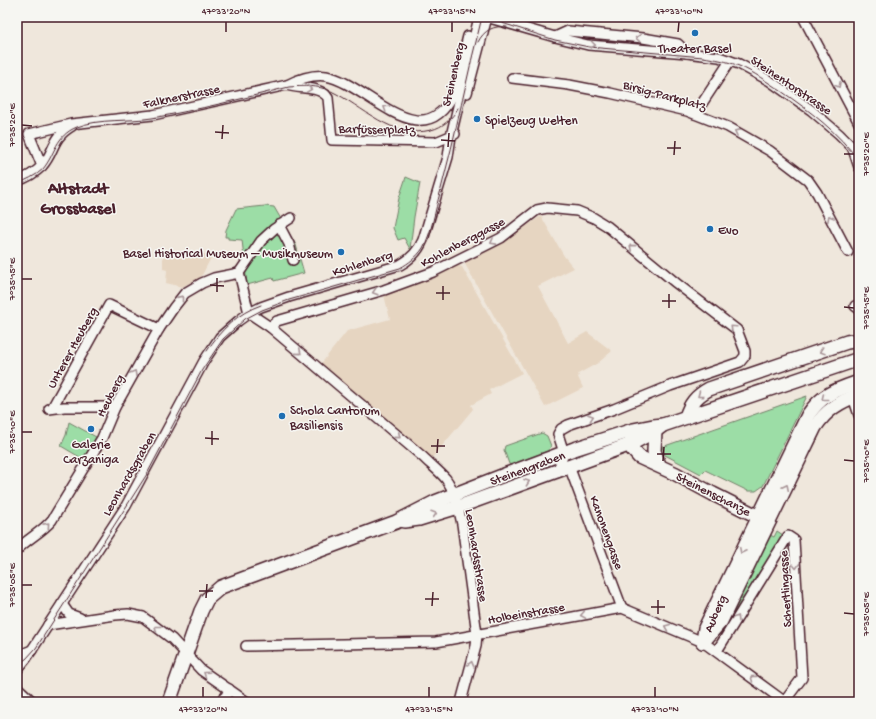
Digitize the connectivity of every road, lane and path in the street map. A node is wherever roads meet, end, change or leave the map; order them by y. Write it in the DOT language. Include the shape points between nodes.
graph roads {
  1 [pos="473,17"];
  2 [pos="479,17"];
  3 [pos="486,17"];
  4 [pos="803,17"];
  5 [pos="730,61"];
  6 [pos="316,76"];
  7 [pos="512,78"];
  8 [pos="287,85"];
  9 [pos="328,98"];
  10 [pos="445,108"];
  11 [pos="695,114"];
  12 [pos="79,123"];
  13 [pos="859,123"];
  14 [pos="448,140"];
  15 [pos="857,149"];
  16 [pos="42,166"];
  17 [pos="859,167"];
  18 [pos="17,181"];
  19 [pos="290,218"];
  20 [pos="279,225"];
  21 [pos="848,252"];
  22 [pos="293,260"];
  23 [pos="239,273"];
  24 [pos="249,313"];
  25 [pos="270,326"];
  26 [pos="160,329"];
  27 [pos="859,340"];
  28 [pos="859,359"];
  29 [pos="740,362"];
  30 [pos="859,382"];
  31 [pos="856,396"];
  32 [pos="115,408"];
  33 [pos="859,415"];
  34 [pos="686,417"];
  35 [pos="659,428"];
  36 [pos="633,430"];
  37 [pos="631,444"];
  38 [pos="564,453"];
  39 [pos="570,466"];
  40 [pos="659,466"];
  41 [pos="556,471"];
  42 [pos="456,500"];
  43 [pos="764,519"];
  44 [pos="17,550"];
  45 [pos="62,604"];
  46 [pos="622,608"];
  47 [pos="82,619"];
  48 [pos="48,625"];
  49 [pos="477,634"];
  50 [pos="703,642"];
  51 [pos="246,646"];
  52 [pos="32,650"];
  53 [pos="717,651"];
  54 [pos="185,654"];
  55 [pos="17,656"];
  56 [pos="17,670"];
  57 [pos="17,687"];
  58 [pos="229,690"];
  59 [pos="33,702"];
  60 [pos="170,702"];
  61 [pos="219,702"];
  62 [pos="247,702"];
  63 [pos="461,702"];
  64 [pos="784,702"];
  1 -- 10 [label="street, Steinenberg" via="454,93"];
  2 -- 14 [label="street, Steinenberg"];
  3 -- 5 [label="street, Steinentorstrasse" via="588,45 687,53"];
  3 -- 14 [label="street, Steinenberg" via="459,128"];
  4 -- 13 [label="street, Steinentorstrasse, one-way"];
  5 -- 11 [label="street"];
  5 -- 15 [label="street, Steinentorstrasse" via="750,69 811,110"];
  6 -- 8 [label="street, Falknerstrasse" via="299,78"];
  10 -- 6 [label="street, Barfüsserplatz, one-way" via="436,116 429,118 403,117 344,82"];
  7 -- 11 [label="street, Birsig-Parkplatz" via="610,93"];
  8 -- 9 [label="street, Falknerstrasse, one-way" via="321,91"];
  8 -- 12 [label="street, Falknerstrasse" via="153,115"];
  9 -- 14 [label="street, Barfüsserplatz" via="332,140"];
  21 -- 11 [label="street, Birsig-Parkplatz, one-way" via="808,180 750,138"];
  12 -- 16 [label="street, Falknerstrasse" via="58,138"];
  12 -- 16 [label="street, Falknerstrasse" via="29,134"];
  14 -- 24 [label="street, Kohlenberg" via="448,157 424,240 410,259 400,265 289,297"];
  15 -- 17 [label="street, Steinentorstrasse"];
  16 -- 18 [label="street"];
  19 -- 20 [label="street"];
  20 -- 22 [label="street" via="289,244"];
  20 -- 23 [label="street" via="261,241"];
  23 -- 24 [label="street"];
  26 -- 23 [label="street, Heuberg, one-way" via="185,293 214,278"];
  24 -- 25 [label="street, Leonhardsstrasse"];
  24 -- 45 [label="street, Leonhardsgraben" via="220,337 212,348 126,506"];
  29 -- 25 [label="street, Kohlenberggasse, one-way" via="745,356 745,351 737,330 607,226 577,211 547,208 537,210 501,238 433,272 384,290 277,321"];
  25 -- 42 [label="street, Leonhardsstrasse, one-way" via="423,457 446,479"];
  32 -- 26 [label="street, Heuberg, one-way"];
  26 -- 32 [label="street, Unterer Heuberg" via="108,306 50,409"];
  27 -- 34 [label="main road, one-way" via="709,389 693,400"];
  28 -- 34 [label="main road, Steinengraben"];
  38 -- 29 [label="street, Steinengraben, one-way" via="558,434 568,425"];
  30 -- 43 [label="main road, Auberg, one-way" via="822,398 808,415"];
  31 -- 33 [label="street"];
  43 -- 31 [label="main road, Auberg, one-way" via="820,418 835,405"];
  44 -- 32 [label="street, Heuberg, one-way" via="44,530 52,520 102,438"];
  34 -- 35 [label="main road, Steinengraben"];
  35 -- 36 [label="main road, Steinengraben" via="653,426"];
  35 -- 37 [label="main road, Steinengraben"];
  35 -- 40 [label="main road" via="654,451"];
  36 -- 37 [label="main road"];
  36 -- 38 [label="main road, Steinengraben"];
  37 -- 39 [label="main road, Steinengraben"];
  37 -- 40 [label="main road, Steinenschanze" via="634,453 639,457"];
  38 -- 41 [label="street"];
  38 -- 42 [label="main road, Steinengraben"];
  39 -- 41 [label="main road, Steinengraben"];
  39 -- 46 [label="street, Kanonengasse"];
  40 -- 43 [label="main road, Steinenschanze"];
  42 -- 41 [label="main road, Steinengraben, one-way"];
  42 -- 49 [label="street, Leonhardsstrasse" via="462,524"];
  42 -- 54 [label="main road, Steinengraben" via="417,510 396,522 221,587 207,599"];
  43 -- 50 [label="main road, Auberg" via="721,621"];
  45 -- 47 [label="street" via="69,614"];
  45 -- 48 [label="street, Leonhardsgraben"];
  46 -- 49 [label="street, Holbeinstrasse, one-way"];
  50 -- 46 [label="street, one-way"];
  47 -- 48 [label="street"];
  54 -- 47 [label="street, one-way" via="172,639 143,617 122,614"];
  48 -- 52 [label="street, Leonhardsgraben"];
  49 -- 51 [label="street, Holbeinstrasse" via="436,642"];
  63 -- 49 [label="street, Leonhardsstrasse, one-way"];
  50 -- 53 [label="street"];
  52 -- 55 [label="street"];
  52 -- 56 [label="street, Leonhardsgraben"];
  64 -- 53 [label="street, one-way"];
  53 -- 64 [label="street, Schertlingasse, one-way" via="788,536 794,540 802,678"];
  58 -- 54 [label="street, one-way" via="201,670"];
  54 -- 60 [label="main road, Steinengraben"];
  57 -- 59 [label="street"];
  58 -- 61 [label="street"];
  58 -- 62 [label="street"];
}
